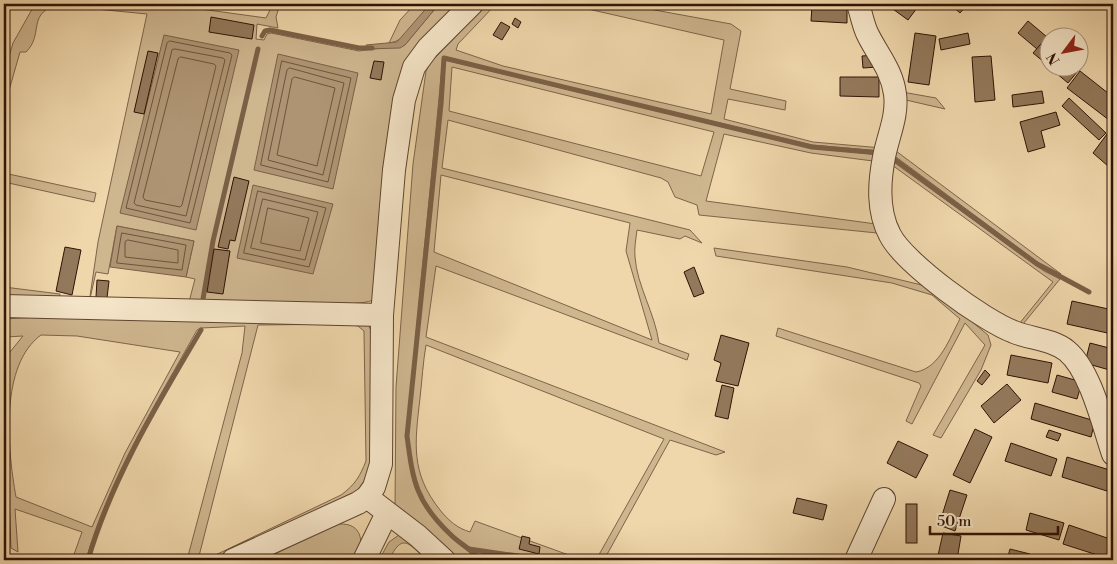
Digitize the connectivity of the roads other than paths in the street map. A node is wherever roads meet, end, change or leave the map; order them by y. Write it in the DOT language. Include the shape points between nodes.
graph roads {
  1 [pos="472,4"];
  2 [pos="858,4"];
  3 [pos="4,306"];
  4 [pos="382,315"];
  5 [pos="1113,454"];
  6 [pos="367,497"];
  7 [pos="884,500"];
  8 [pos="387,513"];
  9 [pos="233,560"];
  10 [pos="364,560"];
  11 [pos="444,560"];
  12 [pos="856,560"];
  1 -- 4 [label="street" via="428,48 408,82 396,151"];
  2 -- 5 [label="street" via="867,33 886,64 895,94 895,113 884,157 880,194 881,209 890,236 908,258 1000,326 1067,351 1085,377"];
  3 -- 4 [label="street"];
  4 -- 6 [label="street" via="381,464 374,487"];
  6 -- 8 [label="street"];
  6 -- 9 [label="street" via="333,516"];
  7 -- 12 [label="street"];
  8 -- 10 [label="street"];
  8 -- 11 [label="street"];
}
